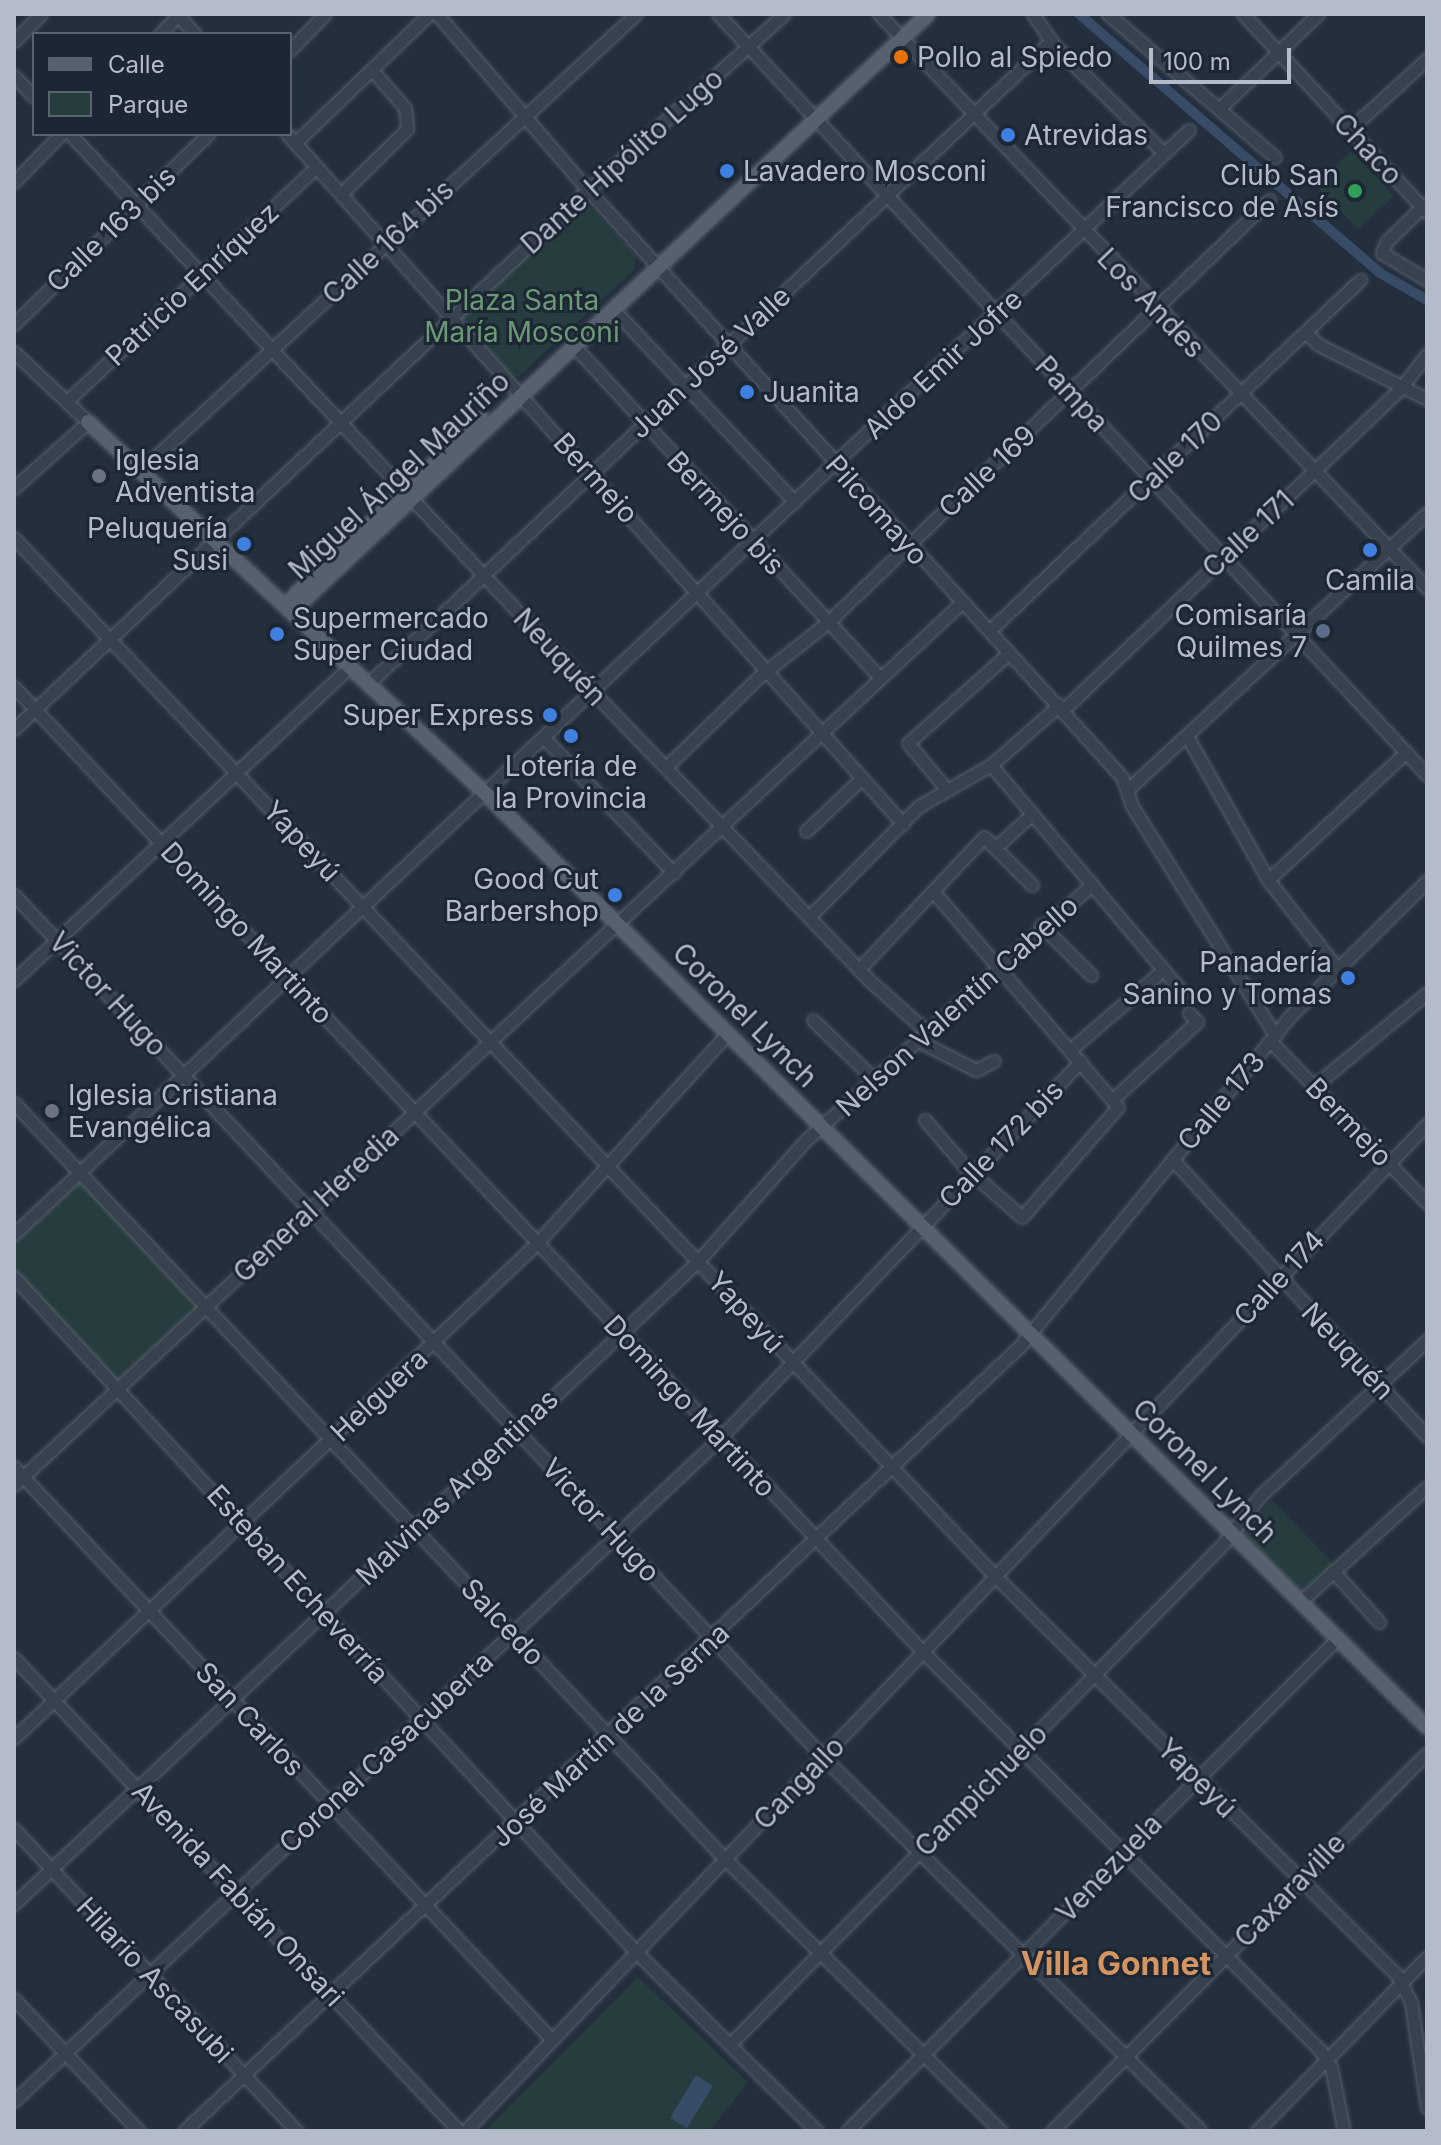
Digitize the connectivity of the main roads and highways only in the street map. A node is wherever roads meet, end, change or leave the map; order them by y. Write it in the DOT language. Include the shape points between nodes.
graph roads {
  1 [pos="914,14"];
  2 [pos="928,14"];
  3 [pos="898,35"];
  4 [pos="655,264"];
  5 [pos="519,391"];
  6 [pos="88,422"];
  7 [pos="288,608"];
  8 [pos="1425,1721"];
  1 -- 3 [label="main road, Miguel Ángel Mauriño"];
  2 -- 3 [label="main road, Miguel Ángel Mauriño"];
  3 -- 4 [label="main road, Miguel Ángel Mauriño"];
  4 -- 5 [label="main road, Miguel Ángel Mauriño"];
  4 -- 5 [label="main road, Miguel Ángel Mauriño" via="574,346"];
  5 -- 7 [label="main road, Miguel Ángel Mauriño" via="303,601"];
  6 -- 7 [label="main road, Coronel Lynch"];
  7 -- 8 [label="main road, Coronel Lynch" via="485,793"];
}
